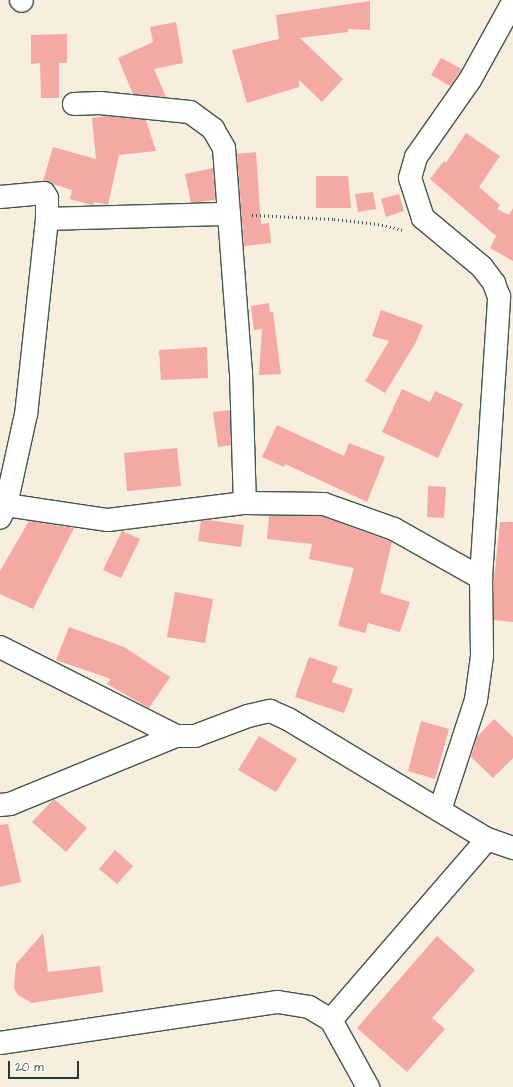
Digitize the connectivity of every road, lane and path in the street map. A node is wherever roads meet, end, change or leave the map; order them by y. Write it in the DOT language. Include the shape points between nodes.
graph roads {
  1 [pos="513,2"];
  2 [pos="74,104"];
  3 [pos="0,197"];
  4 [pos="229,214"];
  5 [pos="47,219"];
  6 [pos="406,231"];
  7 [pos="245,503"];
  8 [pos="3,512"];
  9 [pos="481,578"];
  10 [pos="0,647"];
  11 [pos="176,736"];
  12 [pos="0,806"];
  13 [pos="440,810"];
  14 [pos="487,840"];
  15 [pos="513,848"];
  16 [pos="332,1020"];
  17 [pos="0,1042"];
  18 [pos="368,1087"];
  1 -- 9 [label="street" via="470,80 416,157 410,178 423,218 436,232 482,267 494,283 498,297"];
  2 -- 4 [label="street" via="100,103 190,112 214,129 224,148"];
  3 -- 5 [label="street" via="44,193 47,198"];
  4 -- 5 [label="street"];
  4 -- 6 [label="path" via="334,219 378,224"];
  4 -- 7 [label="street" via="241,372"];
  5 -- 8 [label="street" via="26,414"];
  7 -- 8 [label="street" via="108,520"];
  7 -- 9 [label="street" via="324,504 394,529"];
  9 -- 13 [label="street" via="482,656 476,700"];
  10 -- 11 [label="street"];
  11 -- 12 [label="street"];
  11 -- 13 [label="street" via="195,736 248,716 270,711"];
  13 -- 14 [label="street"];
  14 -- 15 [label="street"];
  14 -- 16 [label="street"];
  16 -- 17 [label="street" via="309,1007 278,1002"];
  16 -- 18 [label="street"];
}
